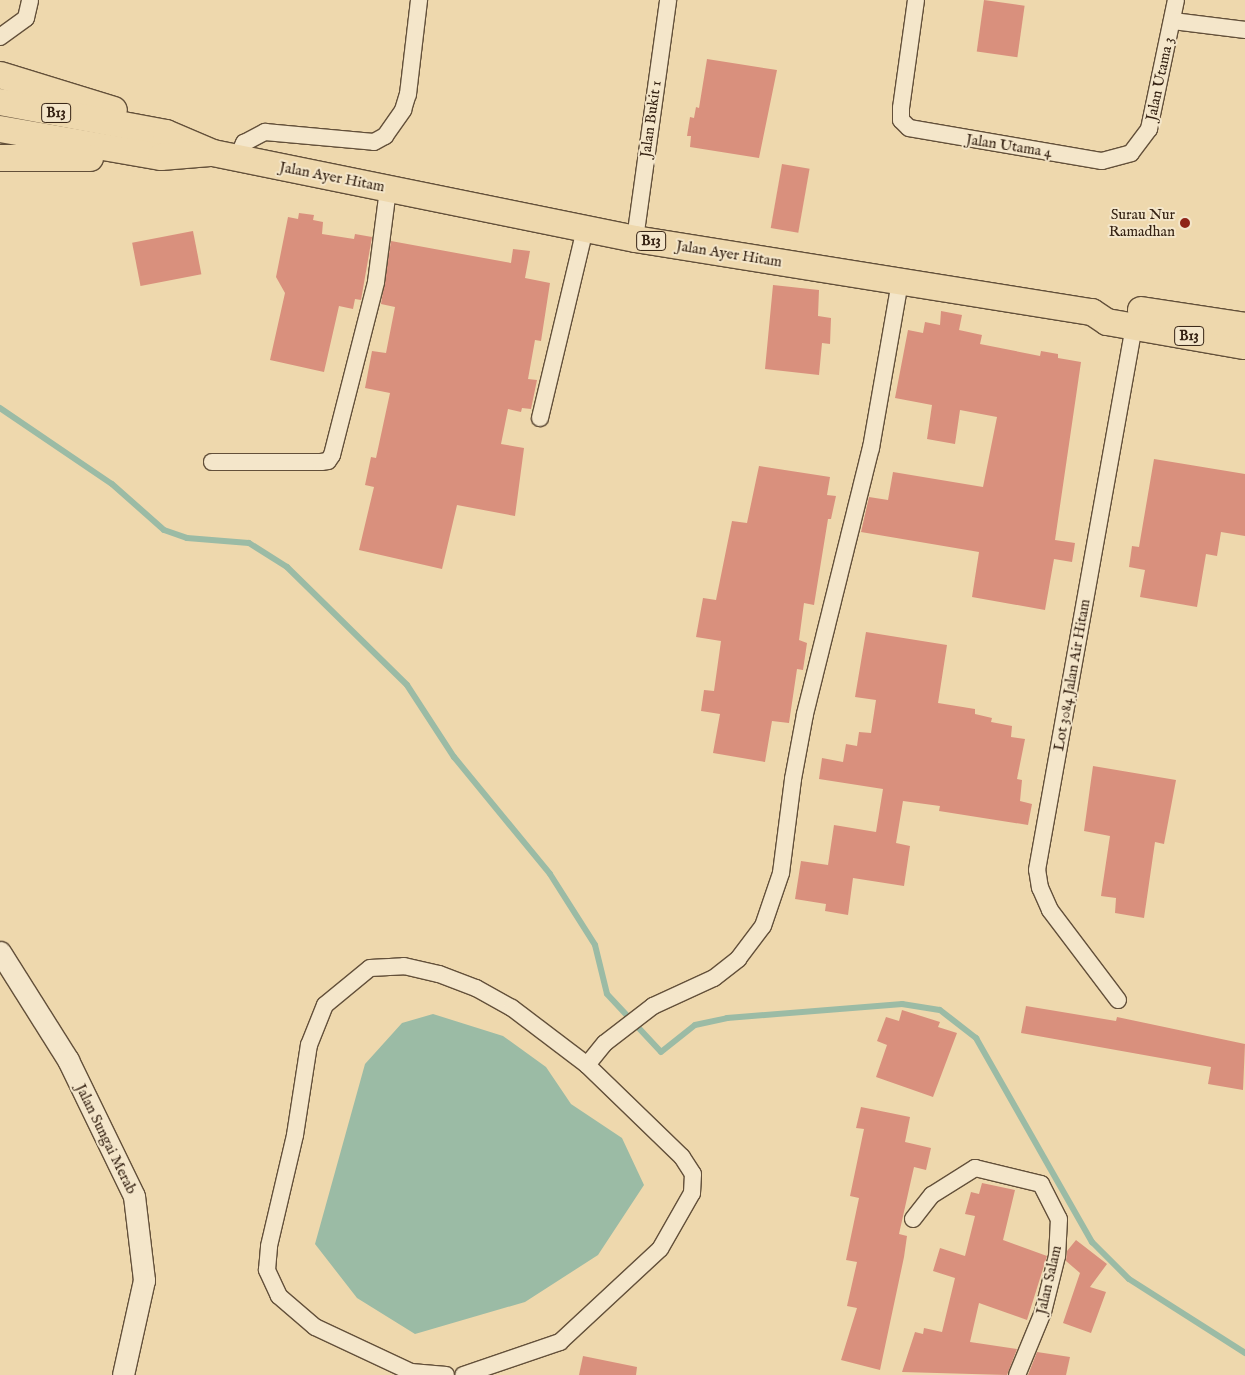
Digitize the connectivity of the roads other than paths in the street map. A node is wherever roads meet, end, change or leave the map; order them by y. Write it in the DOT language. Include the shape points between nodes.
graph roads {
  1 [pos="30,0"];
  2 [pos="419,0"];
  3 [pos="668,0"];
  4 [pos="916,0"];
  5 [pos="1176,0"];
  6 [pos="1173,21"];
  7 [pos="1245,30"];
  8 [pos="0,37"];
  9 [pos="0,75"];
  10 [pos="0,102"];
  11 [pos="0,130"];
  12 [pos="164,145"];
  13 [pos="1131,153"];
  14 [pos="225,155"];
  15 [pos="0,158"];
  16 [pos="388,189"];
  17 [pos="585,229"];
  18 [pos="635,239"];
  19 [pos="900,281"];
  20 [pos="1092,312"];
  21 [pos="1134,326"];
  22 [pos="1245,326"];
  23 [pos="1245,346"];
  24 [pos="540,418"];
  25 [pos="212,462"];
  26 [pos="0,952"];
  27 [pos="1118,1000"];
  28 [pos="587,1065"];
  29 [pos="913,1219"];
  30 [pos="123,1375"];
  31 [pos="446,1375"];
  32 [pos="463,1375"];
  33 [pos="1017,1375"];
  1 -- 8 [label="street" via="26,18"];
  2 -- 14 [label="street" via="404,110 385,136 374,142 265,132"];
  3 -- 18 [label="street, Jalan Bukit 1"];
  4 -- 13 [label="street, Jalan Utama 4" via="901,120 921,132 1102,161"];
  5 -- 6 [label="street, Jalan Utama 3"];
  6 -- 7 [label="street"];
  6 -- 13 [label="street, Jalan Utama 3" via="1149,129"];
  9 -- 12 [label="main road" via="120,112"];
  10 -- 12 [label="main road, Jalan Ayer Hitam / B13" via="113,123"];
  11 -- 12 [label="main road, Jalan Ayer Hitam / B13" via="108,149"];
  12 -- 14 [label="main road, Jalan Ayer Hitam / B13"];
  12 -- 15 [label="main road"];
  14 -- 16 [label="main road, Jalan Ayer Hitam / B13"];
  16 -- 17 [label="main road, Jalan Ayer Hitam / B13"];
  16 -- 25 [label="street" via="376,282 328,461"];
  17 -- 18 [label="main road, Jalan Ayer Hitam / B13"];
  17 -- 24 [label="street"];
  18 -- 19 [label="main road, Jalan Ayer Hitam / B13"];
  19 -- 20 [label="main road, Jalan Ayer Hitam / B13"];
  19 -- 28 [label="street" via="876,424 806,714 793,779 781,872 763,926 738,958 714,978 653,1006 605,1043"];
  20 -- 21 [label="main road, Jalan Ayer Hitam / B13" via="1107,322"];
  20 -- 22 [label="main road" via="1110,305"];
  21 -- 23 [label="main road, Jalan Ayer Hitam / B13"];
  21 -- 27 [label="street, Lot 3084 Jalan Air Hitam" via="1037,870 1040,888 1050,910"];
  26 -- 30 [label="street, Jalan Sungai Merab" via="68,1060 134,1196 144,1280"];
  28 -- 31 [label="street" via="512,1008 476,988 439,974 404,966 370,968 325,1005 309,1045 295,1135 269,1246 267,1270 279,1296 315,1327 411,1372"];
  28 -- 32 [label="street" via="682,1157 693,1174 692,1194 660,1249 560,1342"];
  29 -- 33 [label="street, Jalan Salam" via="932,1195 976,1168 1041,1184 1059,1219 1057,1256 1043,1312"];
}
